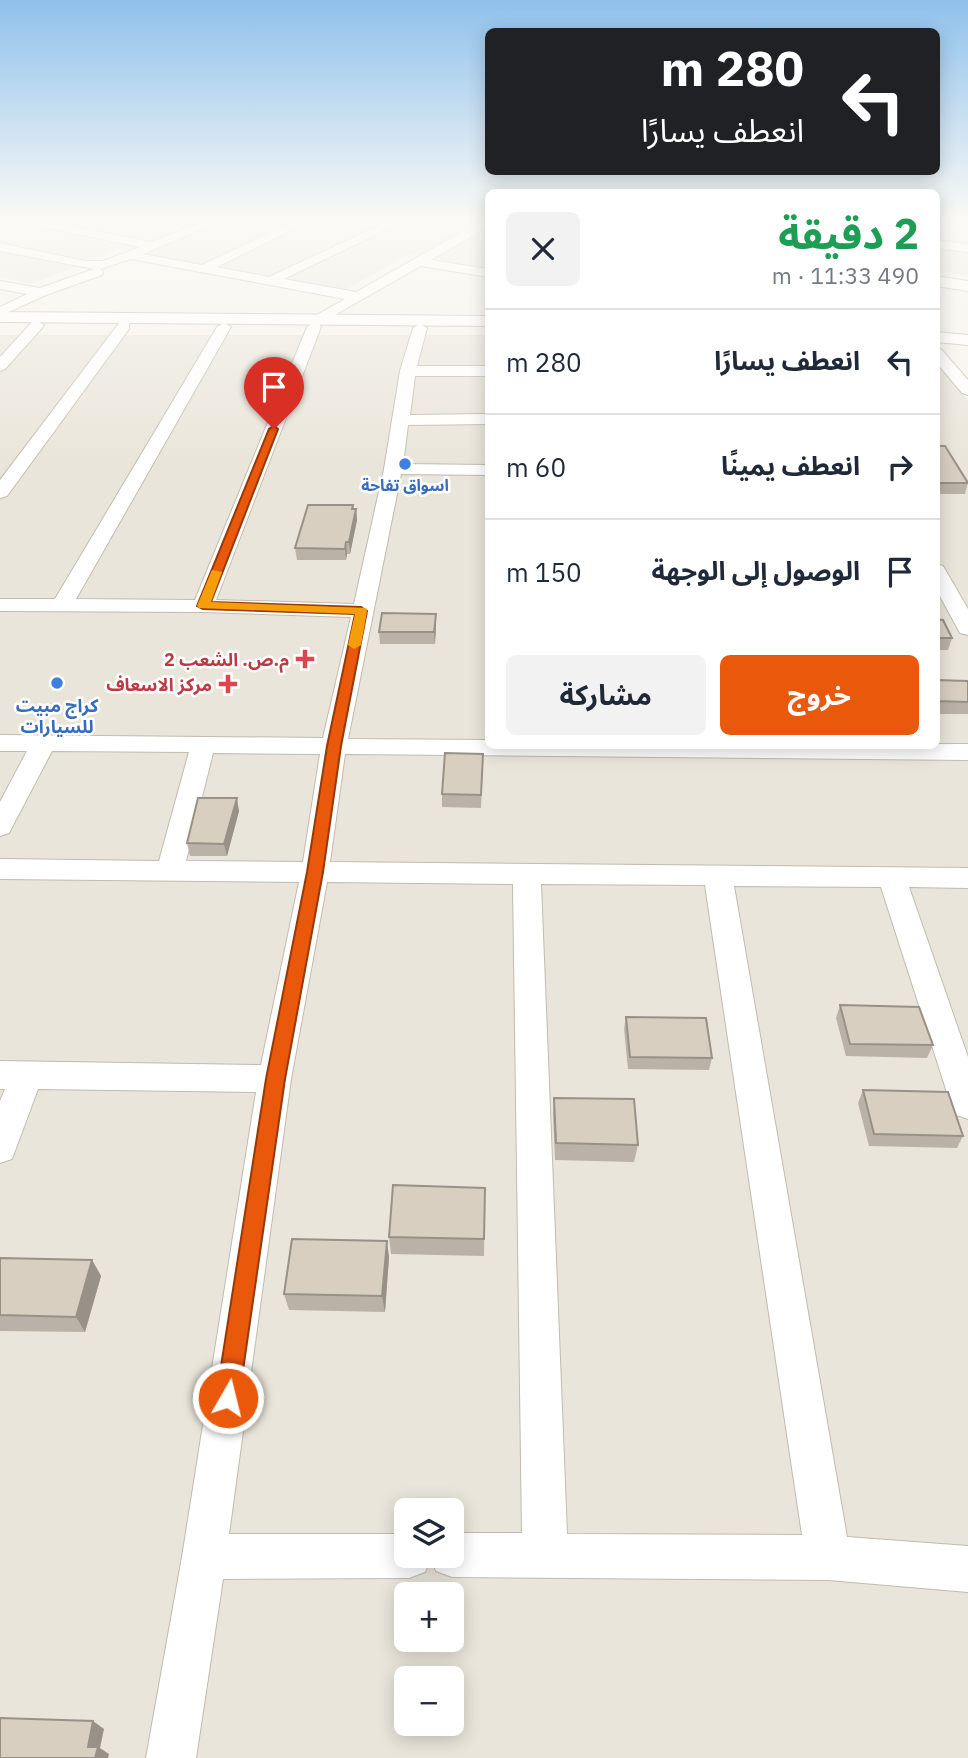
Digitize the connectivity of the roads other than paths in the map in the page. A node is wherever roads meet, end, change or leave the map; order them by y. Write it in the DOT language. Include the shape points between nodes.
graph roads {
  1 [pos="20,302"];
  2 [pos="351,302"];
  3 [pos="0,312"];
  4 [pos="0,317"];
  5 [pos="485,321"];
  6 [pos="316,323"];
  7 [pos="0,325"];
  8 [pos="400,325"];
  9 [pos="37,326"];
  10 [pos="124,326"];
  11 [pos="224,327"];
  12 [pos="485,328"];
  13 [pos="940,337"];
  14 [pos="968,340"];
  15 [pos="940,357"];
  16 [pos="0,366"];
  17 [pos="408,371"];
  18 [pos="485,372"];
  19 [pos="968,390"];
  20 [pos="485,419"];
  21 [pos="400,420"];
  22 [pos="393,469"];
  23 [pos="485,470"];
  24 [pos="0,492"];
  25 [pos="940,577"];
  26 [pos="0,605"];
  27 [pos="62,605"];
  28 [pos="203,606"];
  29 [pos="361,611"];
  30 [pos="968,628"];
  31 [pos="0,743"];
  32 [pos="44,743"];
  33 [pos="203,745"];
  34 [pos="334,746"];
  35 [pos="485,747"];
  36 [pos="878,749"];
  37 [pos="968,752"];
  38 [pos="0,827"];
  39 [pos="0,869"];
  40 [pos="170,871"];
  41 [pos="315,872"];
  42 [pos="527,874"];
  43 [pos="718,876"];
  44 [pos="892,877"];
  45 [pos="968,878"];
  46 [pos="13,1074"];
  47 [pos="275,1079"];
  48 [pos="968,1105"];
  49 [pos="0,1148"];
  50 [pos="464,1555"];
  51 [pos="545,1555"];
  52 [pos="394,1556"];
  53 [pos="204,1557"];
  54 [pos="828,1558"];
  55 [pos="968,1569"];
  56 [pos="170,1758"];
  1 -- 3 [label="street"];
  2 -- 6 [label="street"];
  4 -- 6 [label="street"];
  5 -- 8 [label="street"];
  6 -- 8 [label="street"];
  6 -- 11 [label="street"];
  6 -- 28 [label="street"];
  7 -- 9 [label="street"];
  8 -- 12 [label="street"];
  8 -- 17 [label="street"];
  9 -- 10 [label="street"];
  9 -- 16 [label="street"];
  10 -- 11 [label="street"];
  10 -- 24 [label="street"];
  11 -- 27 [label="street"];
  13 -- 14 [label="street"];
  15 -- 19 [label="street"];
  17 -- 18 [label="street"];
  17 -- 21 [label="street"];
  20 -- 21 [label="street"];
  21 -- 22 [label="street"];
  22 -- 23 [label="street"];
  22 -- 29 [label="street"];
  25 -- 30 [label="street"];
  26 -- 27 [label="street"];
  27 -- 28 [label="street"];
  28 -- 29 [label="street"];
  29 -- 34 [label="street"];
  31 -- 32 [label="street"];
  32 -- 33 [label="street"];
  32 -- 38 [label="street"];
  33 -- 34 [label="street"];
  33 -- 40 [label="street"];
  34 -- 35 [label="street"];
  34 -- 41 [label="street"];
  36 -- 37 [label="street"];
  39 -- 40 [label="street"];
  40 -- 41 [label="street"];
  41 -- 42 [label="street"];
  41 -- 47 [label="street"];
  42 -- 43 [label="street"];
  42 -- 51 [label="street"];
  43 -- 44 [label="street"];
  43 -- 54 [label="street"];
  44 -- 45 [label="street"];
  44 -- 48 [label="street"];
  46 -- 47 [label="street"];
  46 -- 49 [label="street"];
  47 -- 53 [label="street"];
  50 -- 51 [label="street"];
  51 -- 54 [label="street"];
  52 -- 53 [label="street"];
  53 -- 56 [label="street"];
  54 -- 55 [label="street"];
}
